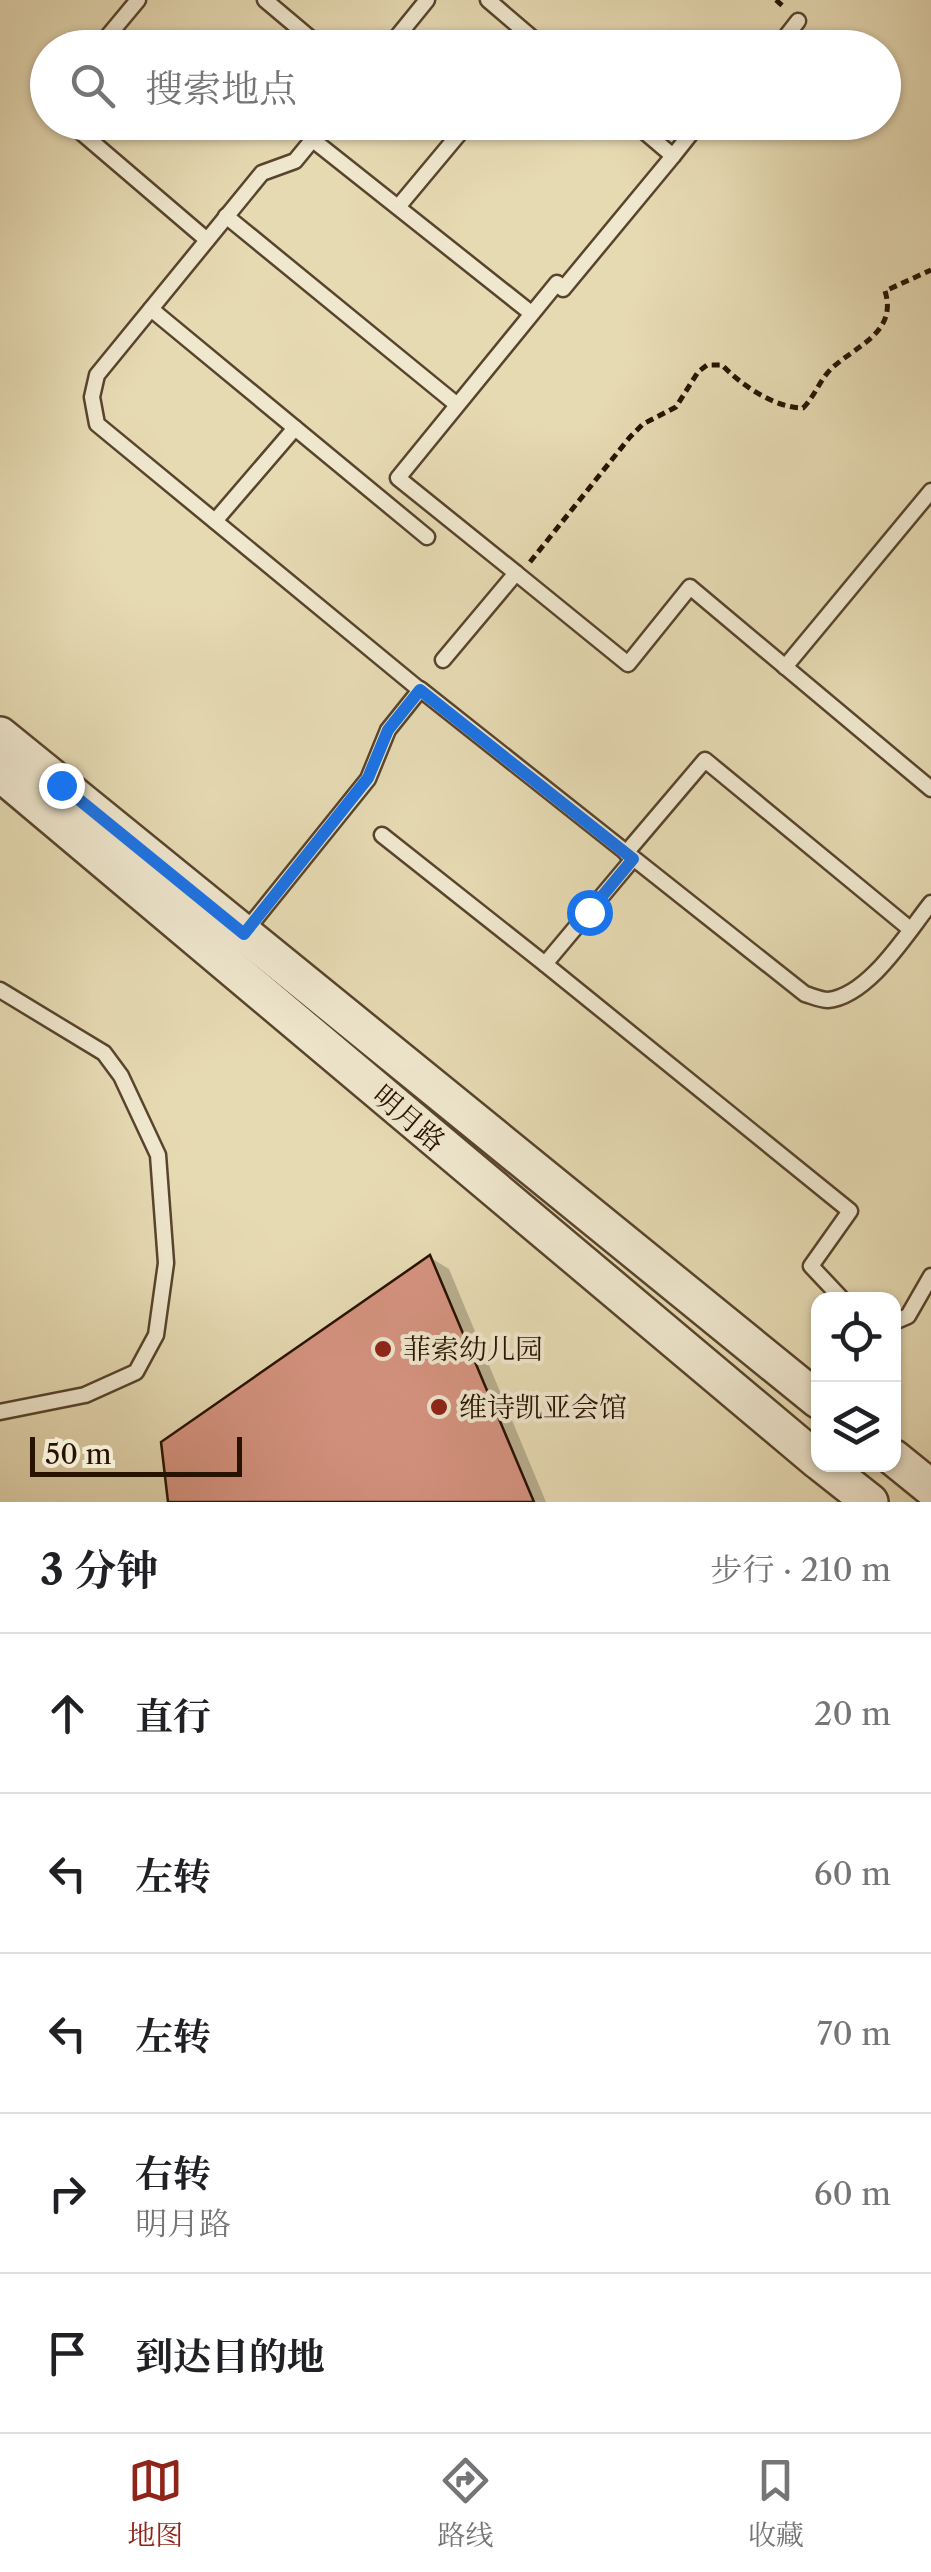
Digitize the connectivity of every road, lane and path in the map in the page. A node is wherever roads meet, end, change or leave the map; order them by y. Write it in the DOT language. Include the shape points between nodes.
graph roads {
  1 [pos="138,0"];
  2 [pos="265,0"];
  3 [pos="426,0"];
  4 [pos="488,0"];
  5 [pos="798,20"];
  6 [pos="113,30"];
  7 [pos="301,30"];
  8 [pos="402,30"];
  9 [pos="521,30"];
  10 [pos="790,30"];
  11 [pos="90,140"];
  12 [pos="313,140"];
  13 [pos="455,140"];
  14 [pos="654,140"];
  15 [pos="686,140"];
  16 [pos="673,156"];
  17 [pos="398,207"];
  18 [pos="226,216"];
  19 [pos="207,240"];
  20 [pos="931,270"];
  21 [pos="151,309"];
  22 [pos="531,313"];
  23 [pos="456,404"];
  24 [pos="295,428"];
  25 [pos="931,490"];
  26 [pos="215,521"];
  27 [pos="427,537"];
  28 [pos="518,574"];
  29 [pos="443,660"];
  30 [pos="785,667"];
  31 [pos="420,690"];
  32 [pos="0,735"];
  33 [pos="0,773"];
  34 [pos="931,789"];
  35 [pos="382,835"];
  36 [pos="630,856"];
  37 [pos="931,903"];
  38 [pos="910,929"];
  39 [pos="244,934"];
  40 [pos="545,964"];
  41 [pos="0,990"];
  42 [pos="931,1276"];
  43 [pos="835,1292"];
  44 [pos="901,1319"];
  45 [pos="811,1394"];
  46 [pos="0,1412"];
  47 [pos="811,1455"];
  48 [pos="901,1464"];
  49 [pos="832,1472"];
  50 [pos="931,1488"];
  51 [pos="870,1502"];
  1 -- 6 [label="lane"];
  2 -- 7 [label="lane"];
  3 -- 8 [label="lane"];
  4 -- 9 [label="lane"];
  5 -- 10 [label="lane"];
  11 -- 19 [label="lane"];
  12 -- 17 [label="lane"];
  12 -- 18 [label="lane" via="296,161 262,173"];
  13 -- 17 [label="lane"];
  14 -- 16 [label="lane"];
  15 -- 16 [label="lane"];
  16 -- 22 [label="lane" via="563,289 557,283"];
  17 -- 22 [label="lane"];
  18 -- 19 [label="lane"];
  18 -- 23 [label="lane"];
  19 -- 21 [label="lane"];
  20 -- 28 [label="path" via="884,291 885,320 875,337 833,366 803,408 767,397 722,365 698,372 676,407 630,436"];
  21 -- 24 [label="lane"];
  21 -- 26 [label="lane" via="98,375 92,397 97,424"];
  22 -- 23 [label="lane"];
  23 -- 28 [label="lane" via="398,478"];
  24 -- 26 [label="lane"];
  24 -- 27 [label="lane"];
  25 -- 30 [label="lane"];
  26 -- 31 [label="lane"];
  28 -- 29 [label="lane"];
  28 -- 30 [label="lane" via="628,664 690,587"];
  30 -- 34 [label="lane"];
  31 -- 36 [label="lane"];
  31 -- 39 [label="lane" via="388,730 368,778"];
  32 -- 39 [label="street, 明月路"];
  33 -- 47 [label="street, 明月路"];
  35 -- 40 [label="lane"];
  36 -- 38 [label="lane" via="805,994 827,1000 868,981"];
  36 -- 38 [label="lane" via="706,760"];
  36 -- 40 [label="lane"];
  37 -- 38 [label="lane"];
  39 -- 45 [label="street, 明月路"];
  40 -- 43 [label="lane" via="850,1211 811,1266"];
  41 -- 46 [label="lane" via="104,1053 121,1076 158,1154 166,1264 156,1335 136,1372 84,1396"];
  42 -- 44 [label="lane"];
  48 -- 50 [label="street"];
  49 -- 51 [label="street, 明月路"];
}
